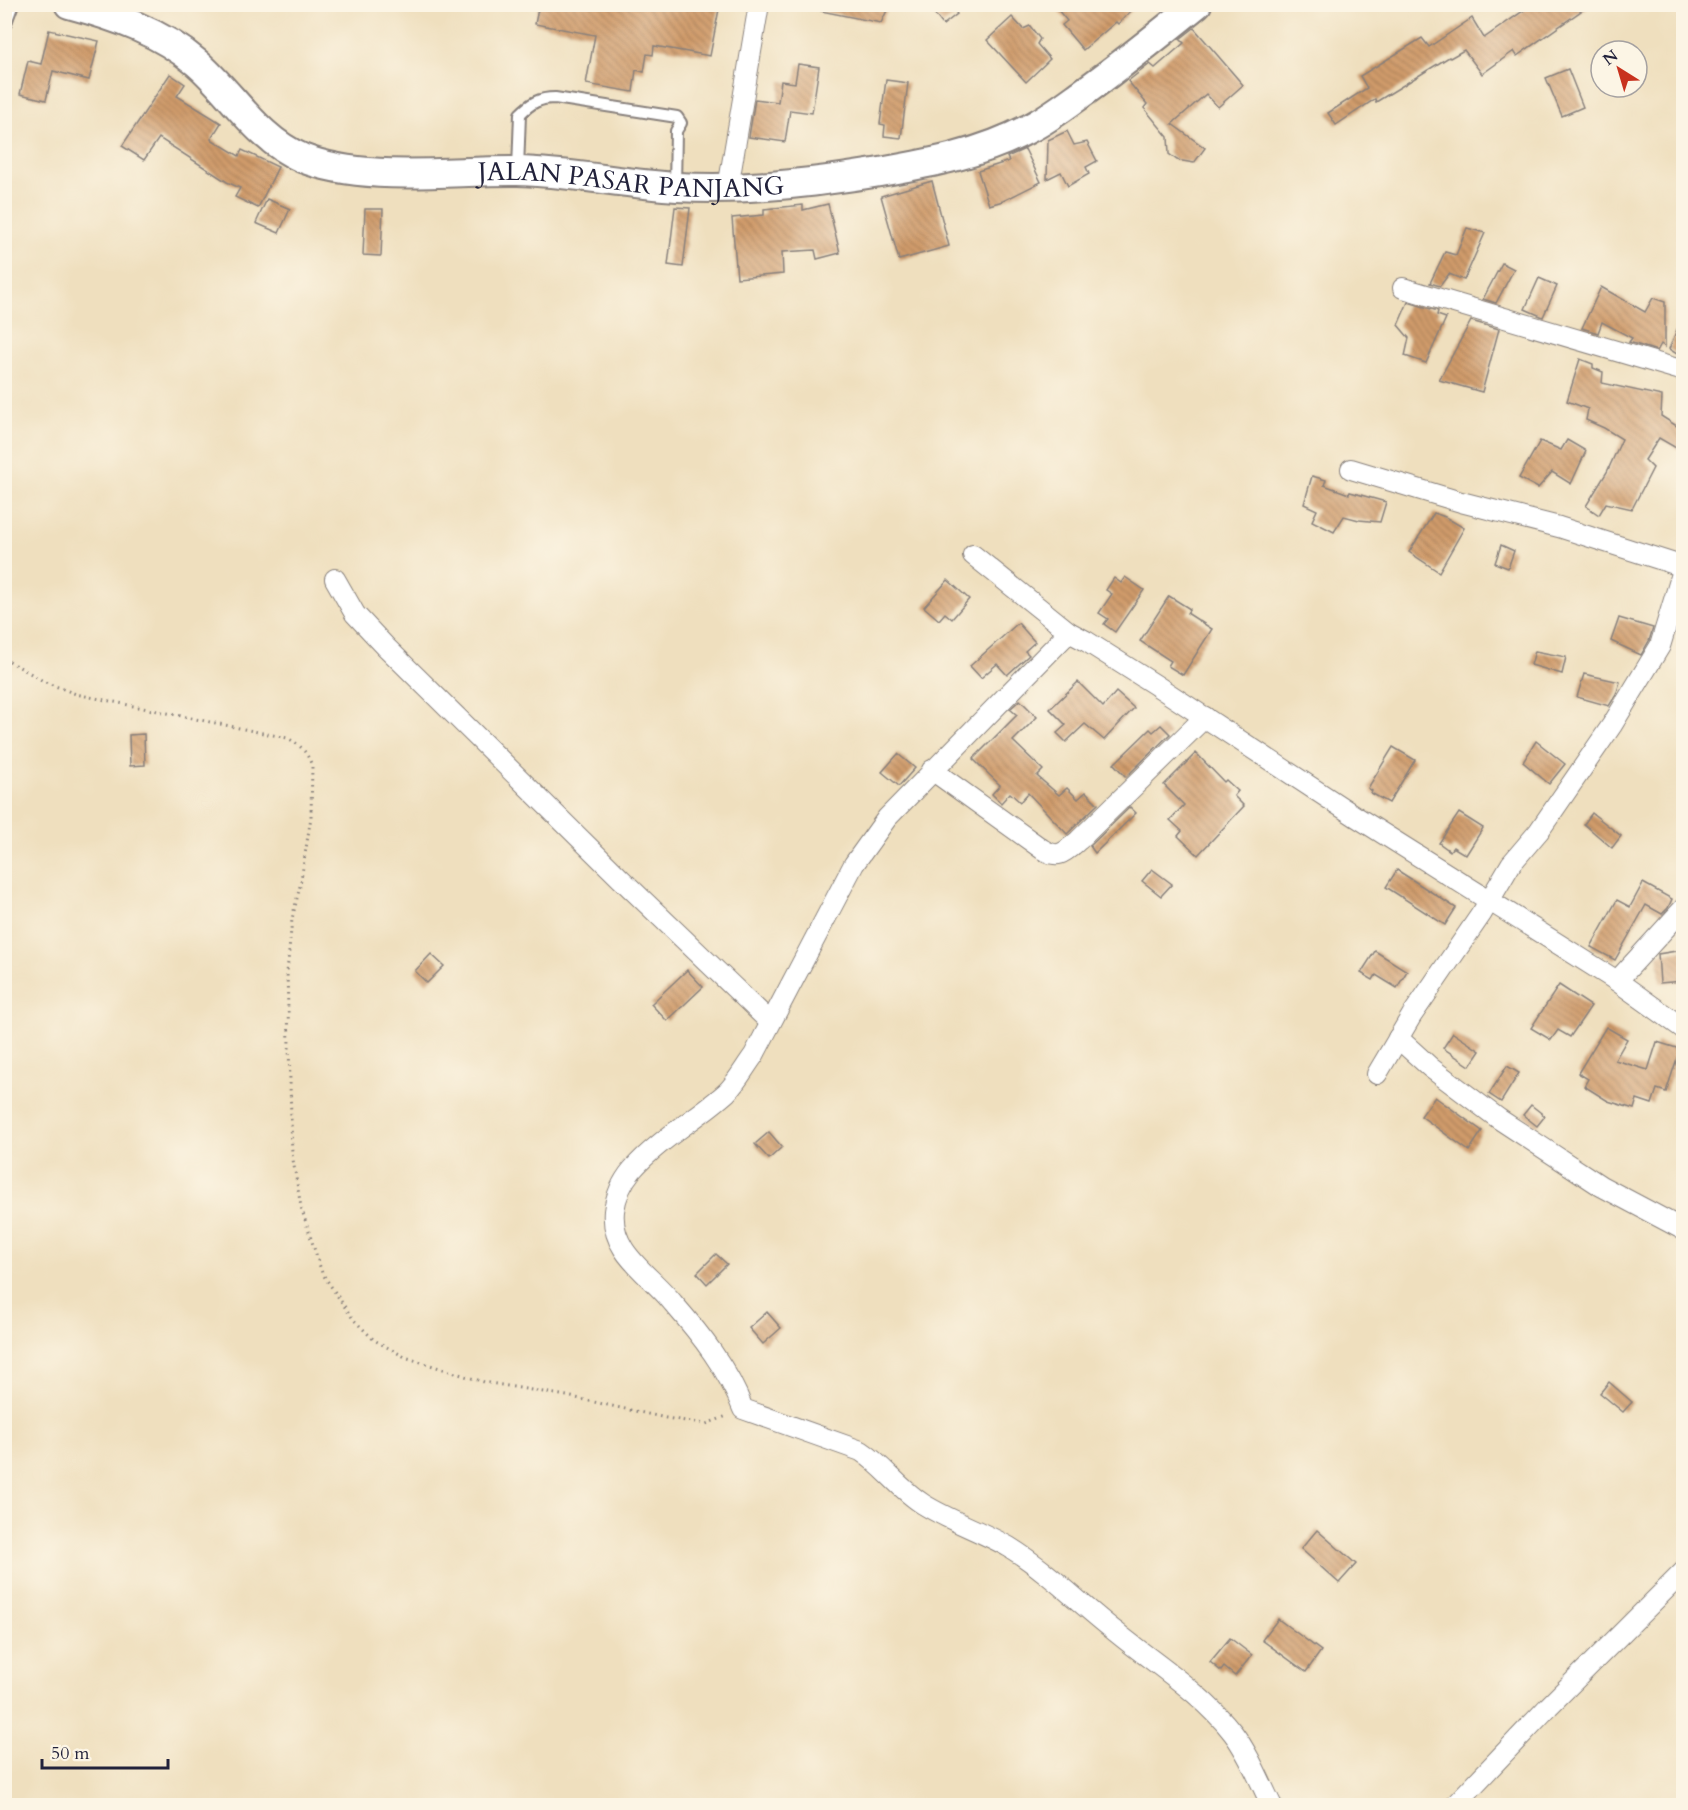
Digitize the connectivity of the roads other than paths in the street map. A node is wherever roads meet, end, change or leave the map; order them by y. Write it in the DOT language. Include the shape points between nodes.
graph roads {
  1 [pos="13,4"];
  2 [pos="69,4"];
  3 [pos="759,4"];
  4 [pos="1197,4"];
  5 [pos="4,28"];
  6 [pos="518,171"];
  7 [pos="675,187"];
  8 [pos="728,188"];
  9 [pos="1403,288"];
  10 [pos="1683,371"];
  11 [pos="1351,469"];
  12 [pos="973,555"];
  13 [pos="1683,567"];
  14 [pos="335,579"];
  15 [pos="1069,633"];
  16 [pos="1205,717"];
  17 [pos="932,770"];
  18 [pos="1489,901"];
  19 [pos="1683,908"];
  20 [pos="1617,981"];
  21 [pos="770,1023"];
  22 [pos="1683,1029"];
  23 [pos="1398,1038"];
  24 [pos="1377,1074"];
  25 [pos="1683,1230"];
  26 [pos="1683,1571"];
  27 [pos="1272,1806"];
  28 [pos="1454,1806"];
  1 -- 5 [label="lane"];
  2 -- 6 [label="main road, JALAN PASAR PANJANG" via="113,17 168,42 198,64 274,142 321,165 387,173"];
  3 -- 8 [label="street"];
  4 -- 8 [label="main road, JALAN PASAR PANJANG" via="1060,109 1002,142 960,156 832,180"];
  6 -- 7 [label="main road, JALAN PASAR PANJANG"];
  6 -- 7 [label="lane" via="520,114 531,103 555,98 676,117 681,123 676,132"];
  7 -- 8 [label="main road, JALAN PASAR PANJANG"];
  9 -- 10 [label="street"];
  11 -- 13 [label="street" via="1559,527"];
  12 -- 15 [label="street"];
  13 -- 18 [label="street" via="1660,646 1612,725 1539,831 1511,864"];
  14 -- 21 [label="street" via="355,614 386,647"];
  15 -- 16 [label="street"];
  15 -- 17 [label="street"];
  16 -- 17 [label="street" via="1079,840 1057,855 1042,849"];
  16 -- 18 [label="street"];
  17 -- 21 [label="street" via="887,818 855,864"];
  18 -- 20 [label="street"];
  18 -- 23 [label="street"];
  19 -- 20 [label="street"];
  20 -- 22 [label="street"];
  21 -- 27 [label="street" via="754,1055 728,1090 648,1154 620,1186 613,1221 617,1237 632,1261 673,1302 720,1362 743,1409 861,1451 908,1494 1035,1565 1213,1709 1235,1735"];
  23 -- 24 [label="street"];
  23 -- 25 [label="street" via="1499,1119 1601,1186"];
  26 -- 28 [label="street"];
}
